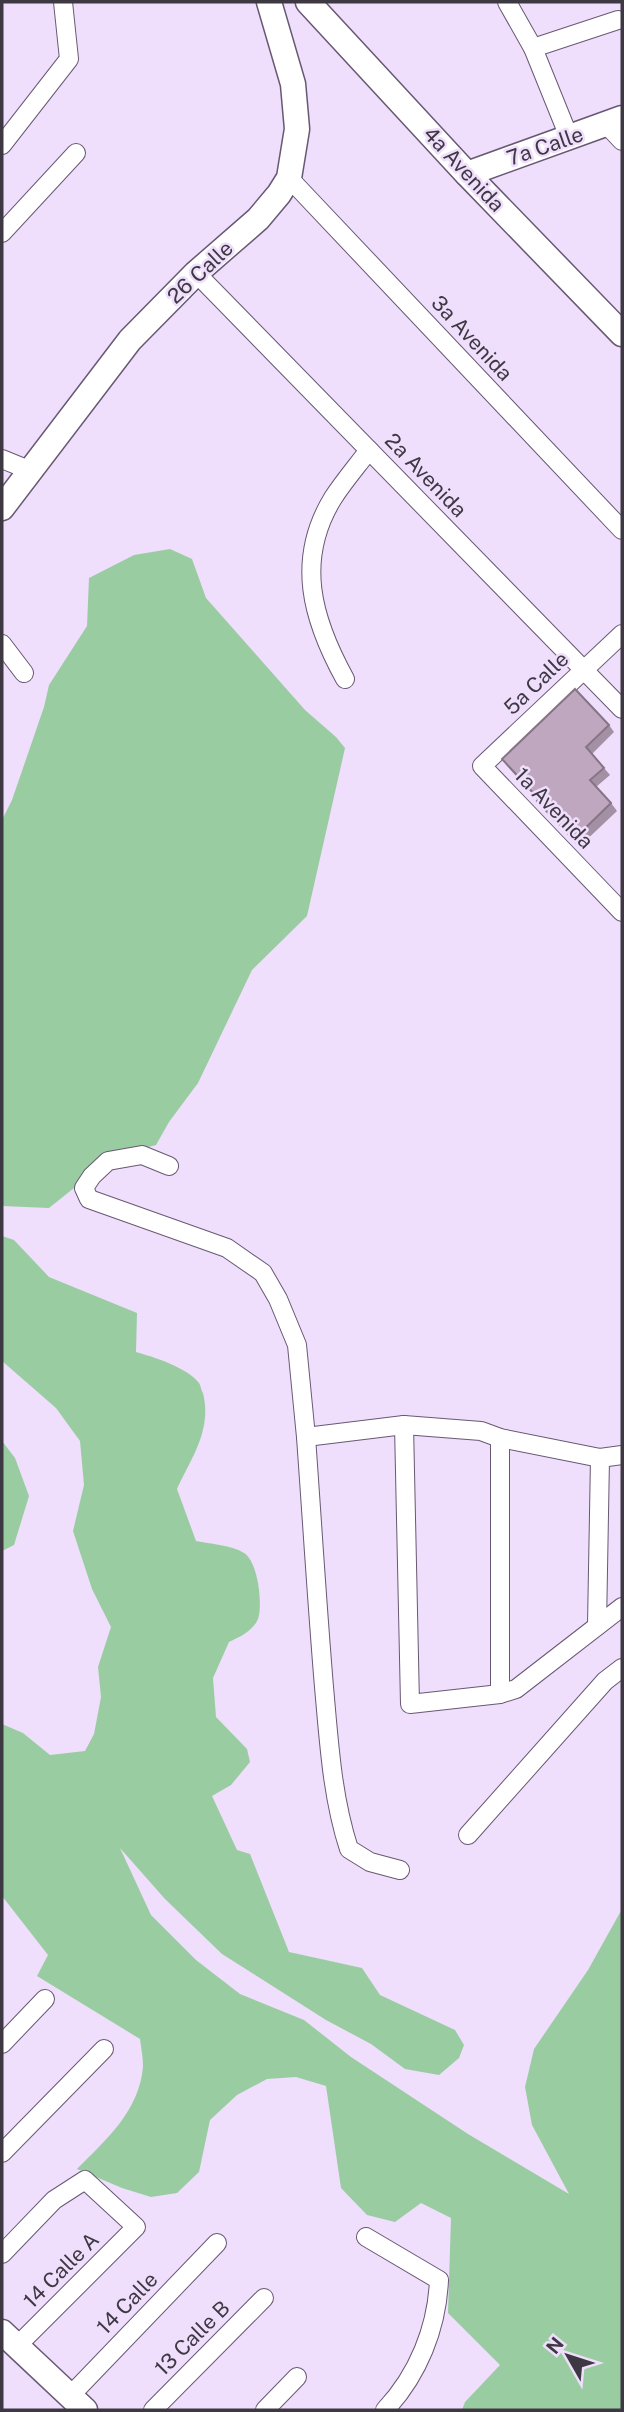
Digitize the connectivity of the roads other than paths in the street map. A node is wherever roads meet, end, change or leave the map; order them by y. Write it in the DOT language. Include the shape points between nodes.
graph roads {
  1 [pos="63,2"];
  2 [pos="269,2"];
  3 [pos="507,2"];
  4 [pos="314,4"];
  5 [pos="618,20"];
  6 [pos="533,48"];
  7 [pos="617,128"];
  8 [pos="569,137"];
  9 [pos="2,145"];
  10 [pos="76,153"];
  11 [pos="467,174"];
  12 [pos="289,178"];
  13 [pos="2,233"];
  14 [pos="196,273"];
  15 [pos="622,334"];
  16 [pos="369,450"];
  17 [pos="2,459"];
  18 [pos="29,470"];
  19 [pos="2,508"];
  20 [pos="622,530"];
  21 [pos="622,634"];
  22 [pos="2,644"];
  23 [pos="583,669"];
  24 [pos="24,673"];
  25 [pos="345,678"];
  26 [pos="622,709"];
  27 [pos="482,766"];
  28 [pos="622,912"];
  29 [pos="169,1166"];
  30 [pos="404,1425"];
  31 [pos="306,1437"];
  32 [pos="500,1438"];
  33 [pos="622,1455"];
  34 [pos="600,1458"];
  35 [pos="622,1607"];
  36 [pos="597,1626"];
  37 [pos="622,1668"];
  38 [pos="500,1694"];
  39 [pos="468,1835"];
  40 [pos="400,1870"];
  41 [pos="45,1999"];
  42 [pos="2,2044"];
  43 [pos="104,2049"];
  44 [pos="2,2153"];
  45 [pos="366,2237"];
  46 [pos="217,2243"];
  47 [pos="2,2254"];
  48 [pos="264,2298"];
  49 [pos="9,2339"];
  50 [pos="297,2377"];
  51 [pos="77,2403"];
  52 [pos="153,2410"];
  53 [pos="265,2410"];
  54 [pos="385,2410"];
  1 -- 9 [label="street" via="69,58"];
  2 -- 12 [label="street, 26 Calle" via="293,84 297,129"];
  3 -- 6 [label="street"];
  4 -- 11 [label="street, 4a Avenida"];
  5 -- 6 [label="street"];
  6 -- 8 [label="street"];
  7 -- 8 [label="street, 7a Calle"];
  8 -- 11 [label="street, 7a Calle"];
  10 -- 13 [label="street"];
  11 -- 15 [label="street, 4a Avenida"];
  12 -- 14 [label="street, 26 Calle" via="258,219"];
  12 -- 20 [label="street, 3a Avenida"];
  14 -- 16 [label="street, 2a Avenida"];
  14 -- 18 [label="street, 26 Calle" via="130,340"];
  16 -- 23 [label="street, 2a Avenida"];
  16 -- 25 [label="street" via="333,498 318,529 312,561 319,626"];
  17 -- 18 [label="street"];
  18 -- 19 [label="street, 26 Calle"];
  21 -- 23 [label="street, 5a Calle"];
  22 -- 24 [label="street"];
  23 -- 26 [label="street, 2a Avenida"];
  23 -- 27 [label="street, 5a Calle"];
  27 -- 28 [label="street, 1a Avenida"];
  29 -- 31 [label="street" via="142,1155 108,1161 85,1188 89,1199 227,1248 263,1273 297,1345"];
  30 -- 31 [label="street"];
  30 -- 32 [label="street" via="481,1431"];
  30 -- 38 [label="street" via="410,1704"];
  31 -- 40 [label="street" via="339,1818 349,1849 370,1862"];
  32 -- 34 [label="street"];
  32 -- 38 [label="street"];
  33 -- 34 [label="street"];
  34 -- 36 [label="street"];
  35 -- 36 [label="street"];
  36 -- 38 [label="street" via="516,1689"];
  37 -- 39 [label="street" via="605,1681"];
  41 -- 42 [label="street"];
  43 -- 44 [label="street"];
  45 -- 54 [label="street" via="439,2280 429,2338 400,2394"];
  46 -- 51 [label="street, 14 Calle"];
  47 -- 49 [label="street, 14 Calle A" via="54,2200 85,2180 136,2227"];
  48 -- 52 [label="street, 13 Calle B"];
  49 -- 51 [label="street"];
  50 -- 53 [label="street"];
}
